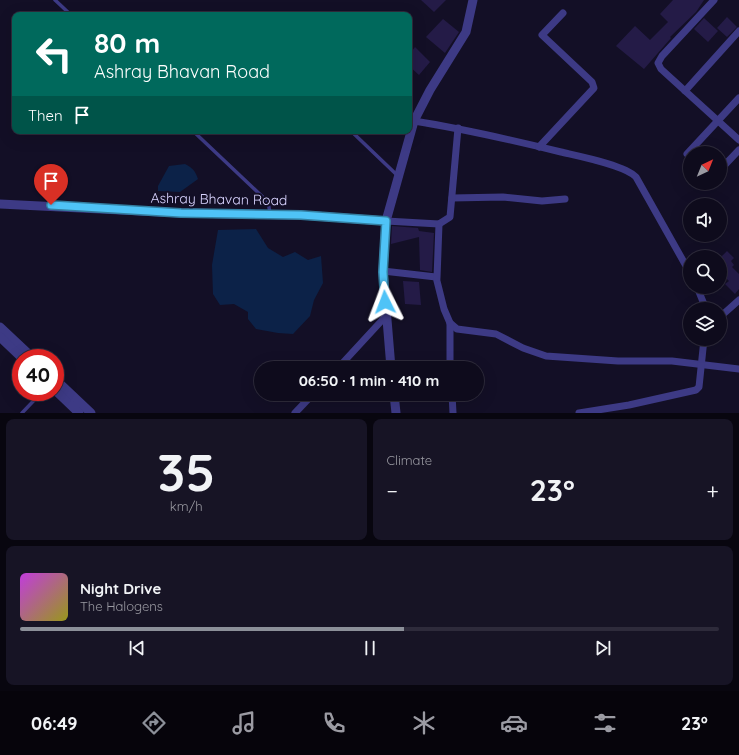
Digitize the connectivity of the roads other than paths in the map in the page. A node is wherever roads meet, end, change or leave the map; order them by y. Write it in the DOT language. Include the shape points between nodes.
graph roads {
  1 [pos="55,0"];
  2 [pos="473,0"];
  3 [pos="714,0"];
  4 [pos="68,12"];
  5 [pos="563,13"];
  6 [pos="739,31"];
  7 [pos="685,91"];
  8 [pos="739,98"];
  9 [pos="718,120"];
  10 [pos="414,121"];
  11 [pos="412,128"];
  12 [pos="458,128"];
  13 [pos="196,134"];
  14 [pos="354,134"];
  15 [pos="410,134"];
  16 [pos="739,140"];
  17 [pos="694,146"];
  18 [pos="539,147"];
  19 [pos="739,150"];
  20 [pos="727,163"];
  21 [pos="399,176"];
  22 [pos="452,198"];
  23 [pos="565,199"];
  24 [pos="0,204"];
  25 [pos="270,214"];
  26 [pos="386,221"];
  27 [pos="439,224"];
  28 [pos="683,258"];
  29 [pos="383,272"];
  30 [pos="437,278"];
  31 [pos="739,300"];
  32 [pos="727,311"];
  33 [pos="385,317"];
  34 [pos="450,323"];
  35 [pos="0,327"];
  36 [pos="0,337"];
  37 [pos="703,346"];
  38 [pos="13,349"];
  39 [pos="23,349"];
  40 [pos="344,361"];
  41 [pos="390,361"];
  42 [pos="450,361"];
  43 [pos="702,364"];
  44 [pos="739,369"];
  45 [pos="64,388"];
  46 [pos="64,399"];
  47 [pos="33,401"];
  48 [pos="306,401"];
  49 [pos="395,401"];
  50 [pos="452,401"];
  51 [pos="22,413"];
  52 [pos="79,413"];
  53 [pos="91,413"];
  54 [pos="295,413"];
  55 [pos="396,413"];
  56 [pos="453,413"];
  57 [pos="579,413"];
  1 -- 4 [label="lane"];
  2 -- 10 [label="street" via="466,32"];
  3 -- 7 [label="street" via="658,63 661,69"];
  5 -- 18 [label="street" via="542,35 592,82 594,88"];
  6 -- 7 [label="street"];
  7 -- 9 [label="street"];
  8 -- 9 [label="street"];
  9 -- 16 [label="street"];
  9 -- 17 [label="street"];
  10 -- 11 [label="street"];
  10 -- 12 [label="street"];
  12 -- 18 [label="street"];
  12 -- 22 [label="street"];
  13 -- 25 [label="lane" via="268,202"];
  14 -- 21 [label="lane"];
  15 -- 21 [label="street"];
  18 -- 28 [label="street" via="597,161 633,175"];
  19 -- 20 [label="street"];
  21 -- 26 [label="street"];
  22 -- 23 [label="street" via="503,197 542,201"];
  22 -- 27 [label="street" via="450,216"];
  24 -- 25 [label="street, Ashray Bhavan Road" via="181,213"];
  25 -- 26 [label="street, Ashray Bhavan Road"];
  26 -- 27 [label="street"];
  26 -- 29 [label="street"];
  27 -- 30 [label="street"];
  29 -- 30 [label="street"];
  29 -- 33 [label="street"];
  30 -- 34 [label="street"];
  31 -- 32 [label="street"];
  33 -- 40 [label="street"];
  33 -- 41 [label="street"];
  34 -- 42 [label="street"];
  34 -- 43 [label="street" via="457,329 496,334 522,348 546,356"];
  35 -- 39 [label="street"];
  36 -- 38 [label="street"];
  37 -- 43 [label="street"];
  43 -- 44 [label="street"];
  43 -- 57 [label="street" via="699,387 696,390"];
  45 -- 53 [label="street"];
  46 -- 52 [label="street"];
  47 -- 51 [label="lane"];
  48 -- 54 [label="street"];
  49 -- 55 [label="street"];
  50 -- 56 [label="street"];
}
